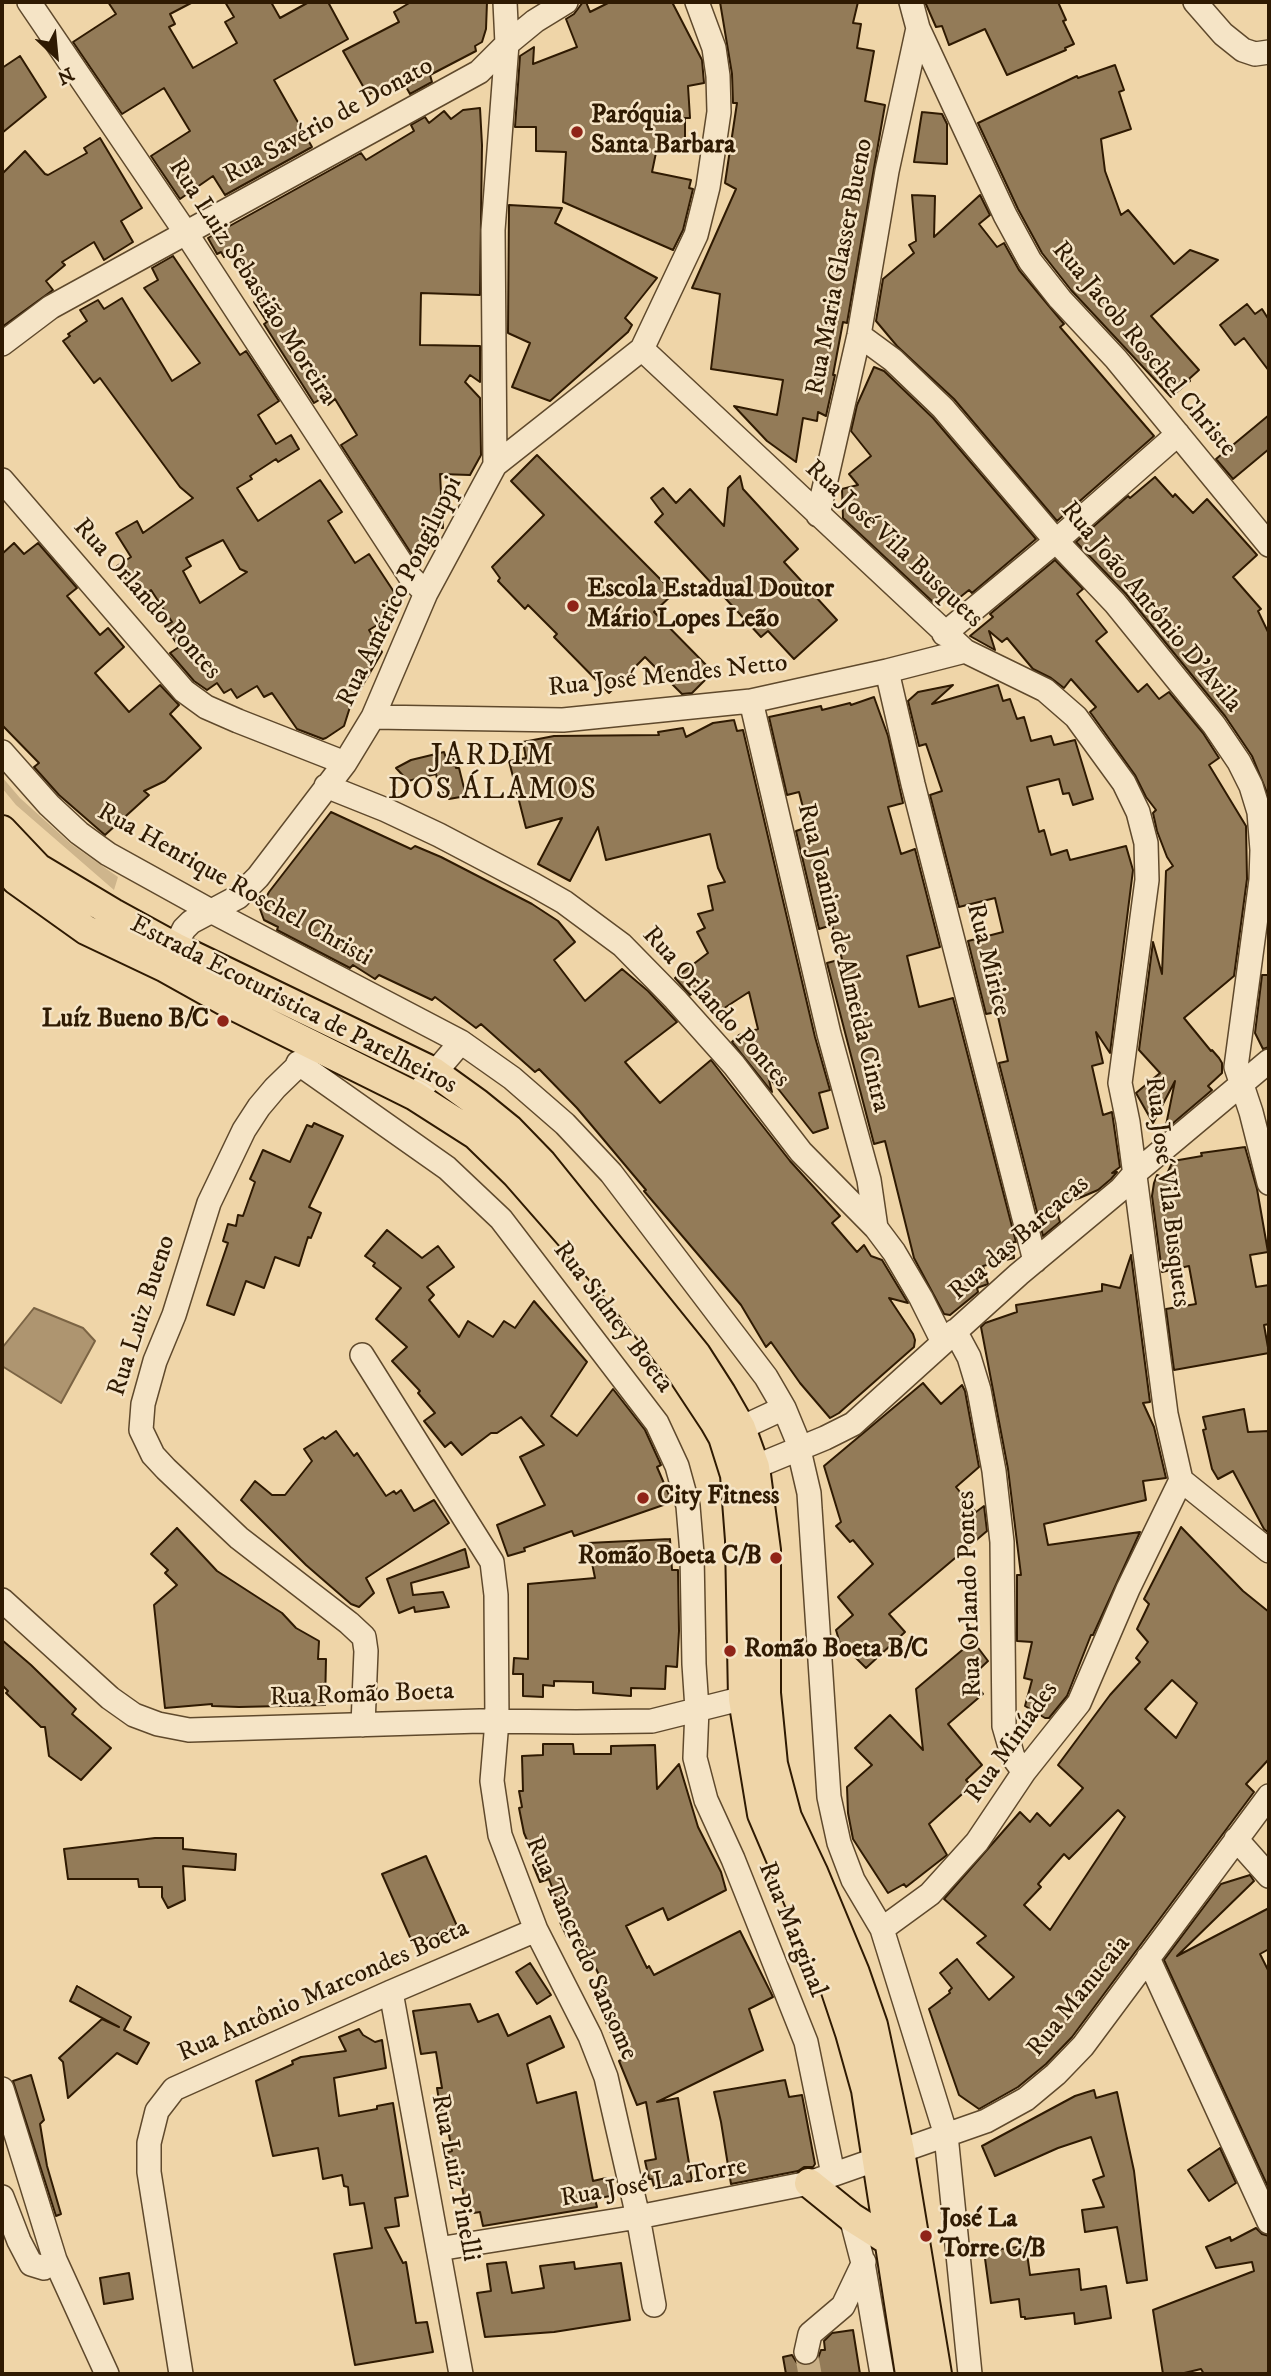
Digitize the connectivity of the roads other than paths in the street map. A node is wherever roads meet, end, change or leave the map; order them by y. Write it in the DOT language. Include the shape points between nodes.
graph roads {
  1 [pos="29,2"];
  2 [pos="505,2"];
  3 [pos="566,2"];
  4 [pos="697,2"];
  5 [pos="911,2"];
  6 [pos="1195,2"];
  7 [pos="918,29"];
  8 [pos="507,44"];
  9 [pos="1269,52"];
  10 [pos="186,233"];
  11 [pos="859,335"];
  12 [pos="2,344"];
  13 [pos="642,349"];
  14 [pos="1178,434"];
  15 [pos="495,465"];
  16 [pos="2,480"];
  17 [pos="818,515"];
  18 [pos="1056,541"];
  19 [pos="1269,545"];
  20 [pos="426,593"];
  21 [pos="944,634"];
  22 [pos="965,651"];
  23 [pos="887,671"];
  24 [pos="751,701"];
  25 [pos="373,717"];
  26 [pos="2,752"];
  27 [pos="345,763"];
  28 [pos="326,786"];
  29 [pos="2,830"];
  30 [pos="2,864"];
  31 [pos="211,911"];
  32 [pos="169,957"];
  33 [pos="311,1037"];
  34 [pos="461,1042"];
  35 [pos="1269,1061"];
  36 [pos="434,1072"];
  37 [pos="1241,1085"];
  38 [pos="415,1096"];
  39 [pos="1134,1174"];
  40 [pos="1269,1183"];
  41 [pos="876,1228"];
  42 [pos="1035,1261"];
  43 [pos="949,1337"];
  44 [pos="362,1355"];
  45 [pos="783,1408"];
  46 [pos="732,1433"];
  47 [pos="799,1448"];
  48 [pos="745,1471"];
  49 [pos="1181,1480"];
  50 [pos="1269,1551"];
  51 [pos="2,1600"];
  52 [pos="755,1696"];
  53 [pos="697,1709"];
  54 [pos="497,1721"];
  55 [pos="363,1725"];
  56 [pos="1024,1772"];
  57 [pos="1269,1796"];
  58 [pos="1236,1839"];
  59 [pos="1269,1876"];
  60 [pos="882,1929"];
  61 [pos="536,1930"];
  62 [pos="1148,1958"];
  63 [pos="391,1992"];
  64 [pos="2,2089"];
  65 [pos="946,2135"];
  66 [pos="888,2155"];
  67 [pos="821,2178"];
  68 [pos="2,2197"];
  69 [pos="638,2217"];
  70 [pos="851,2217"];
  71 [pos="1269,2222"];
  72 [pos="890,2248"];
  73 [pos="438,2249"];
  74 [pos="55,2260"];
  75 [pos="863,2263"];
  76 [pos="654,2305"];
  77 [pos="806,2352"];
  78 [pos="107,2374"];
  79 [pos="181,2374"];
  80 [pos="461,2374"];
  81 [pos="882,2374"];
  82 [pos="910,2374"];
  83 [pos="937,2374"];
  84 [pos="970,2374"];
  1 -- 10 [label="street, Rua Luiz Sebastião Moreira"];
  2 -- 8 [label="street"];
  3 -- 8 [label="street, Rua Savério de Donato"];
  4 -- 13 [label="street, Rua Américo Pongiluppi" via="714,48 718,76 719,112 708,187 696,234"];
  5 -- 7 [label="street"];
  6 -- 9 [label="street" via="1242,50"];
  7 -- 11 [label="street, Rua Maria Glasser Bueno"];
  7 -- 14 [label="street, Rua Jacob Roschel Christe" via="1030,261"];
  8 -- 10 [label="street, Rua Savério de Donato" via="479,72"];
  8 -- 15 [label="street" via="493,230"];
  10 -- 12 [label="street, Rua Savério de Donato" via="51,307"];
  10 -- 20 [label="street, Rua Luiz Sebastião Moreira" via="411,578"];
  11 -- 17 [label="street, Rua Maria Glasser Bueno"];
  11 -- 18 [label="street, Rua João Antônio D'Avila" via="943,408"];
  13 -- 15 [label="street, Rua Américo Pongiluppi"];
  13 -- 17 [label="street, Rua José Vila Busquets"];
  14 -- 18 [label="street"];
  14 -- 19 [label="street, Rua Jacob Roschel Christe"];
  15 -- 20 [label="street, Rua Américo Pongiluppi"];
  16 -- 27 [label="street, Rua Orlando Pontes" via="184,691 227,717"];
  17 -- 21 [label="street, Rua José Vila Busquets"];
  18 -- 21 [label="street"];
  18 -- 37 [label="street, Rua João Antônio D'Avila" via="1193,697 1251,786 1259,811 1262,850 1236,1067"];
  20 -- 25 [label="street, Rua Américo Pongiluppi"];
  21 -- 22 [label="street, Rua José Vila Busquets"];
  22 -- 23 [label="street, Rua José Mendes Netto"];
  22 -- 39 [label="street, Rua José Vila Busquets" via="1045,690 1076,717 1124,783 1138,812 1146,843 1147,880 1120,1083"];
  23 -- 24 [label="street, Rua José Mendes Netto"];
  23 -- 42 [label="street, Rua Mirice"];
  24 -- 25 [label="street, Rua José Mendes Netto" via="564,720"];
  24 -- 41 [label="street, Rua Joanina de Almeida Cintra" via="828,1034 869,1180"];
  25 -- 27 [label="street, Rua Américo Pongiluppi"];
  26 -- 31 [label="street, Rua Henrique Roschel Christi" via="79,833"];
  27 -- 28 [label="street, Rua Américo Pongiluppi"];
  28 -- 31 [label="street, Rua Américo Pongiluppi" via="258,877 238,897"];
  28 -- 41 [label="street, Rua Orlando Pontes" via="418,825 534,885 622,945 720,1048 802,1152"];
  29 -- 32 [label="main road, Estrada Ecoturistica de Parelheiros" via="38,868"];
  30 -- 32 [label="main road, Estrada Ecoturistica de Parelheiros" via="16,880 86,930"];
  31 -- 32 [label="street, Rua Américo Pongiluppi" via="191,922"];
  31 -- 34 [label="street, Rua Henrique Roschel Christi"];
  32 -- 33 [label="main road, Estrada Ecoturistica de Parelheiros" via="232,1005"];
  33 -- 36 [label="main road, Estrada Ecoturistica de Parelheiros"];
  33 -- 38 [label="main road, Estrada Ecoturistica de Parelheiros"];
  33 -- 53 [label="street, Rua Sidney Boeta" via="501,1219 657,1423 677,1466 688,1506"];
  33 -- 55 [label="street, Rua Luiz Bueno" via="254,1115 209,1203 155,1361 141,1430 153,1455 239,1538 363,1637"];
  34 -- 36 [label="street"];
  34 -- 45 [label="street, Rua Henrique Roschel Christi" via="565,1124 611,1173 746,1348"];
  35 -- 37 [label="street, Rua das Barcacas"];
  36 -- 38 [label="street"];
  36 -- 46 [label="main road, Estrada Ecoturistica de Parelheiros" via="509,1129 542,1163 696,1354"];
  37 -- 39 [label="street, Rua das Barcacas"];
  37 -- 40 [label="street, Rua João Antônio D'Avila"];
  38 -- 46 [label="main road, Estrada Ecoturistica de Parelheiros" via="476,1135 516,1174 622,1295"];
  39 -- 42 [label="street, Rua das Barcacas"];
  39 -- 49 [label="street, Rua José Vila Busquets" via="1166,1414"];
  41 -- 43 [label="street, Rua Orlando Pontes"];
  42 -- 43 [label="street, Rua das Barcacas"];
  43 -- 47 [label="street, Rua das Barcacas" via="853,1424"];
  43 -- 56 [label="street, Rua Orlando Pontes" via="969,1357 994,1471 1002,1542 1004,1726 1013,1757"];
  44 -- 54 [label="street, Rua Tancredo Sansome" via="492,1562"];
  45 -- 46 [label="street"];
  45 -- 47 [label="street, Rua Henrique Roschel Christi"];
  46 -- 48 [label="main road, Estrada Ecoturistica de Parelheiros"];
  47 -- 48 [label="street"];
  47 -- 60 [label="street, Rua Henrique Roschel Christi" via="809,1493 829,1797 853,1880"];
  48 -- 52 [label="main road, Estrada Ecoturistica de Parelheiros" via="740,1540"];
  49 -- 50 [label="street"];
  49 -- 56 [label="street, Rua Miníades" via="1079,1703"];
  51 -- 55 [label="street, Rua Romão Boeta" via="110,1698 134,1715 158,1724 189,1730"];
  52 -- 53 [label="street, Rua Romão Boeta"];
  52 -- 66 [label="main road, Estrada Ecoturistica de Parelheiros" via="787,1817 873,2025"];
  53 -- 54 [label="street, Rua Romão Boeta" via="653,1720"];
  53 -- 67 [label="street, Rua Marginal" via="695,1758 706,1800 806,2042"];
  54 -- 55 [label="street, Rua Romão Boeta"];
  54 -- 61 [label="street, Rua Tancredo Sansome" via="492,1781 500,1835"];
  56 -- 60 [label="street, Rua Miníades" via="977,1842 930,1894"];
  57 -- 58 [label="street, Rua Manucaia"];
  58 -- 59 [label="street"];
  58 -- 62 [label="street, Rua Manucaia"];
  60 -- 65 [label="street, Rua Henrique Roschel Christi"];
  61 -- 63 [label="street, Rua Antônio Marcondes Boeta"];
  61 -- 69 [label="street, Rua Tancredo Sansome" via="606,2077"];
  62 -- 65 [label="street, Rua Manucaia" via="1083,2046 1056,2074 1026,2099 986,2121"];
  62 -- 71 [label="street"];
  63 -- 73 [label="street, Rua Luiz Pinelli"];
  63 -- 79 [label="street, Rua Antônio Marcondes Boeta" via="174,2089 157,2110 149,2143 149,2172"];
  64 -- 74 [label="street"];
  65 -- 66 [label="street, Rua Manucaia"];
  65 -- 84 [label="street, Rua Henrique Roschel Christi"];
  66 -- 67 [label="street, Rua José La Torre"];
  66 -- 72 [label="main road, Estrada Ecoturistica de Parelheiros"];
  66 -- 83 [label="main road, Estrada Ecoturistica de Parelheiros"];
  67 -- 69 [label="street, Rua José La Torre"];
  67 -- 70 [label="main road"];
  68 -- 74 [label="street" via="31,2264 44,2268"];
  69 -- 73 [label="street, Rua José La Torre"];
  69 -- 76 [label="street, Rua Tancredo Sansome"];
  70 -- 72 [label="main road"];
  70 -- 75 [label="street"];
  72 -- 75 [label="street"];
  72 -- 82 [label="main road, Estrada Ecoturistica de Parelheiros"];
  73 -- 80 [label="street, Rua Luiz Pinelli"];
  74 -- 78 [label="street"];
  75 -- 77 [label="street" via="842,2306 810,2334"];
  75 -- 81 [label="street"];
}
